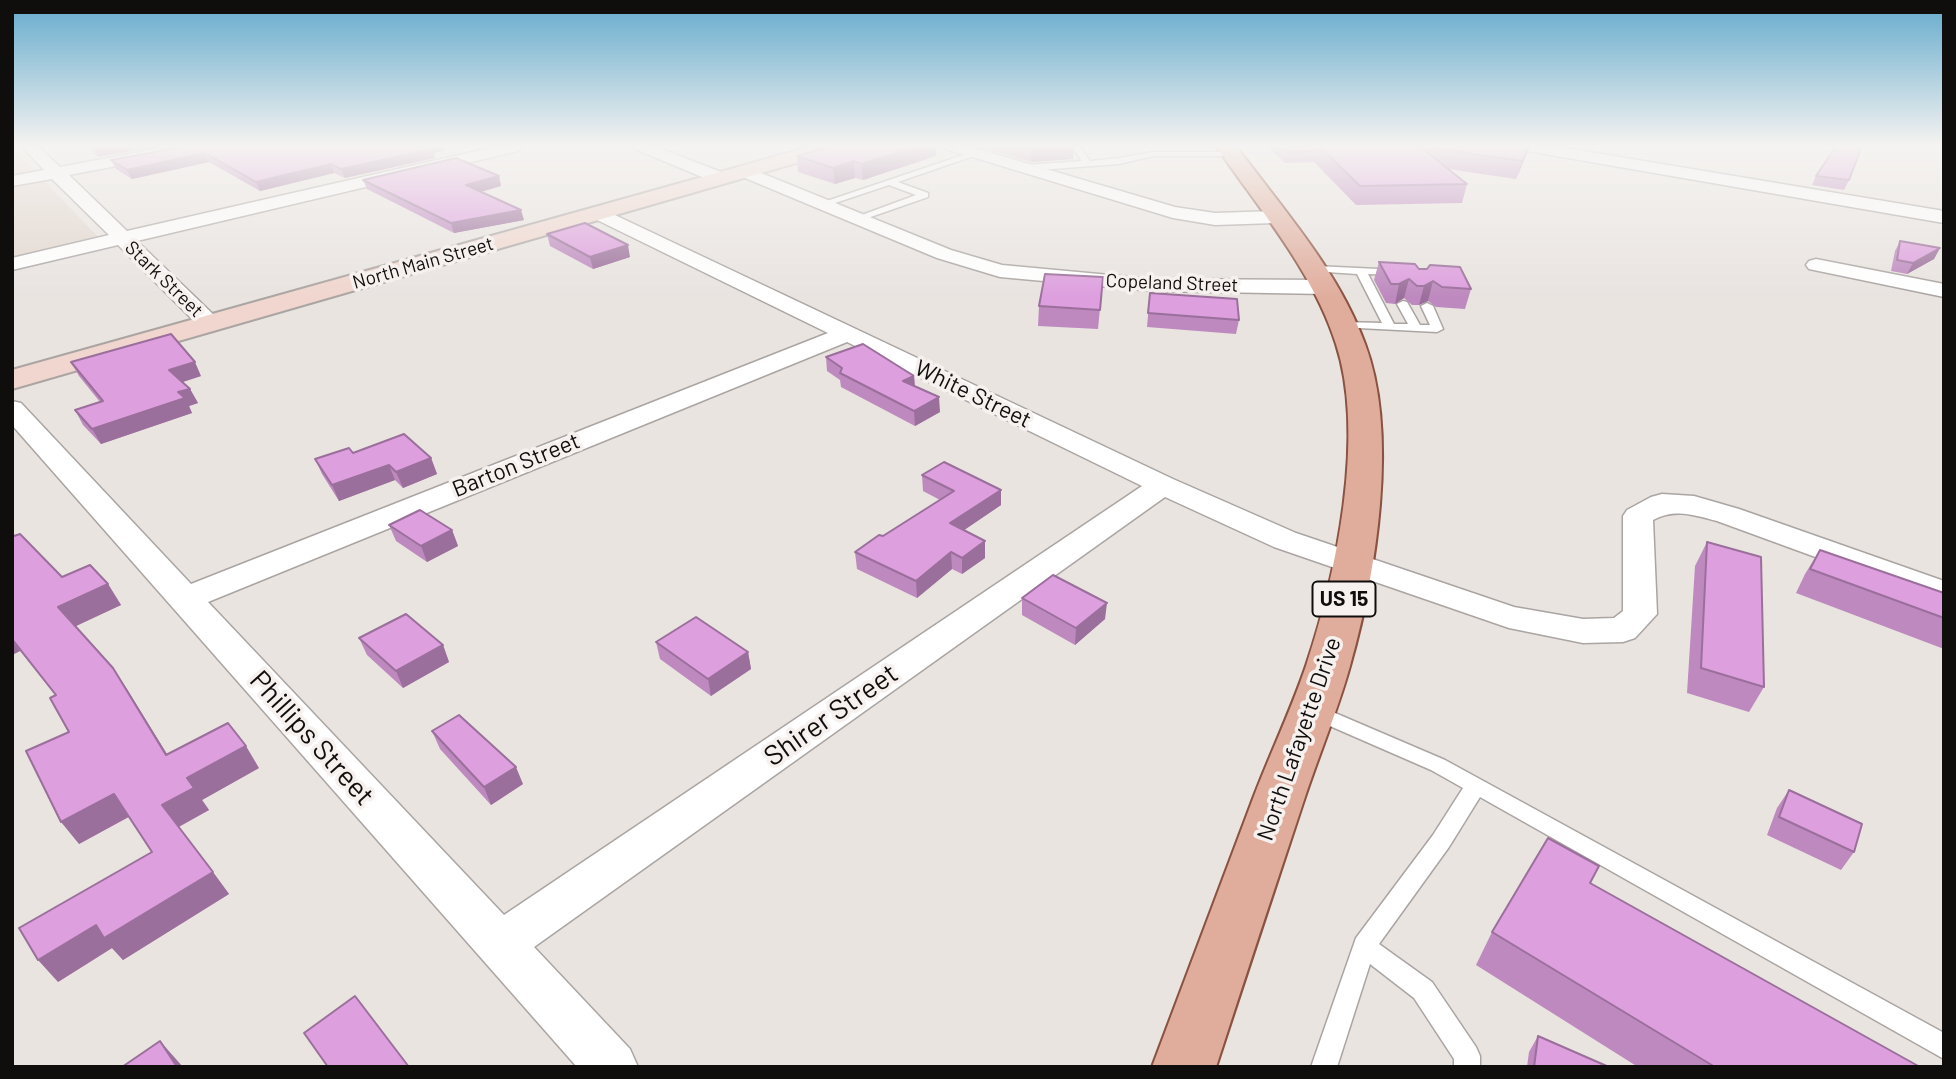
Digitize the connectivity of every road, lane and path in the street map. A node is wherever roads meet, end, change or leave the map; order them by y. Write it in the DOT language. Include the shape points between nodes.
graph roads {
  1 [pos="80,196"];
  2 [pos="302,196"];
  3 [pos="657,196"];
  4 [pos="795,196"];
  5 [pos="847,196"];
  6 [pos="921,196"];
  7 [pos="1120,196"];
  8 [pos="1261,196"];
  9 [pos="1827,196"];
  10 [pos="820,205"];
  11 [pos="598,213"];
  12 [pos="1944,216"];
  13 [pos="1275,217"];
  14 [pos="856,219"];
  15 [pos="123,238"];
  16 [pos="12,264"];
  17 [pos="1816,265"];
  18 [pos="1412,273"];
  19 [pos="1334,276"];
  20 [pos="1944,291"];
  21 [pos="1403,304"];
  22 [pos="1427,306"];
  23 [pos="210,324"];
  24 [pos="1343,325"];
  25 [pos="1390,327"];
  26 [pos="1416,328"];
  27 [pos="848,333"];
  28 [pos="12,380"];
  29 [pos="12,409"];
  30 [pos="1163,485"];
  31 [pos="1352,565"];
  32 [pos="1944,593"];
  33 [pos="184,599"];
  34 [pos="1311,710"];
  35 [pos="1476,786"];
  36 [pos="500,944"];
  37 [pos="1364,946"];
  38 [pos="1944,1047"];
  39 [pos="612,1067"];
  40 [pos="1184,1067"];
  41 [pos="1324,1067"];
  42 [pos="1467,1067"];
  1 -- 15 [label="street, Stark Street"];
  2 -- 15 [label="street"];
  3 -- 11 [label="main road, North Main Street"];
  4 -- 10 [label="street, Copeland Street"];
  5 -- 10 [label="lane"];
  6 -- 14 [label="lane"];
  7 -- 13 [label="street" via="1215,219"];
  8 -- 13 [label="main road, North Lafayette Drive / US 15"];
  9 -- 12 [label="street"];
  10 -- 14 [label="street, Copeland Street"];
  11 -- 23 [label="main road, North Main Street"];
  11 -- 27 [label="street, White Street"];
  13 -- 19 [label="main road, North Lafayette Drive / US 15"];
  14 -- 19 [label="street, Copeland Street" via="1000,271 1153,285"];
  15 -- 16 [label="street"];
  15 -- 23 [label="street, Stark Street"];
  17 -- 20 [label="street"];
  18 -- 19 [label="lane"];
  19 -- 24 [label="main road, North Lafayette Drive / US 15"];
  19 -- 25 [label="lane"];
  21 -- 26 [label="lane"];
  22 -- 26 [label="lane" via="1437,328"];
  23 -- 28 [label="main road, North Main Street"];
  24 -- 25 [label="lane"];
  24 -- 31 [label="main road, North Lafayette Drive / US 15" via="1364,394 1366,433"];
  25 -- 26 [label="lane"];
  27 -- 30 [label="street, White Street"];
  27 -- 33 [label="street, Barton Street"];
  29 -- 33 [label="street, Phillips Street"];
  30 -- 31 [label="street, White Street"];
  30 -- 36 [label="street, Shirer Street"];
  31 -- 32 [label="street, White Street" via="1509,617 1583,631 1623,630 1640,614 1638,516 1662,503 1694,505 1728,515"];
  31 -- 34 [label="main road, North Lafayette Drive / US 15" via="1328,666"];
  33 -- 36 [label="street, Phillips Street"];
  34 -- 35 [label="lane"];
  34 -- 40 [label="main road, North Lafayette Drive / US 15"];
  35 -- 37 [label="lane"];
  35 -- 38 [label="lane"];
  36 -- 39 [label="street, Phillips Street"];
  37 -- 41 [label="lane"];
  37 -- 42 [label="lane" via="1423,990 1467,1056"];
}
